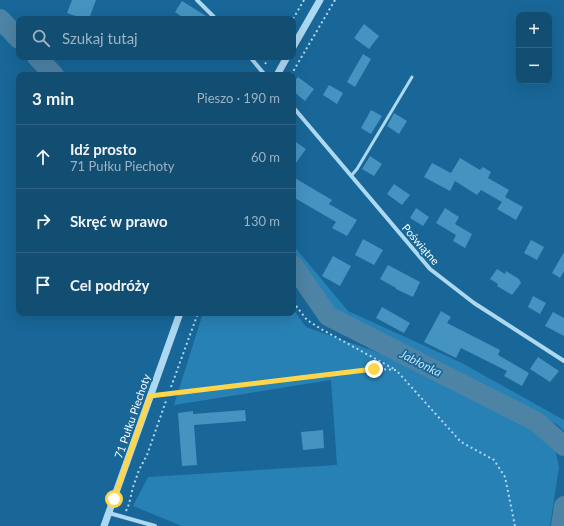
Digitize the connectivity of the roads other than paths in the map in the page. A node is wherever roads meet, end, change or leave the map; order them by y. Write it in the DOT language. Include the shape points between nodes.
graph roads {
  1 [pos="197,0"];
  2 [pos="320,0"];
  3 [pos="213,16"];
  4 [pos="296,42"];
  5 [pos="252,60"];
  6 [pos="285,60"];
  7 [pos="262,72"];
  8 [pos="279,72"];
  9 [pos="412,77"];
  10 [pos="296,111"];
  11 [pos="351,176"];
  12 [pos="179,316"];
  13 [pos="564,361"];
  14 [pos="374,369"];
  15 [pos="150,396"];
  16 [pos="109,513"];
  17 [pos="104,526"];
  18 [pos="155,526"];
  1 -- 3 [label="street"];
  2 -- 4 [label="street"];
  5 -- 7 [label="street"];
  6 -- 8 [label="street"];
  9 -- 11 [label="lane" via="358,169"];
  10 -- 11 [label="street, Poświątne"];
  11 -- 13 [label="street, Poświątne" via="430,269 474,303"];
  12 -- 15 [label="street, 71 Pułku Piechoty"];
  14 -- 15 [label="lane"];
  15 -- 16 [label="street, 71 Pułku Piechoty"];
  16 -- 17 [label="street, 71 Pułku Piechoty"];
  16 -- 18 [label="street"];
}
